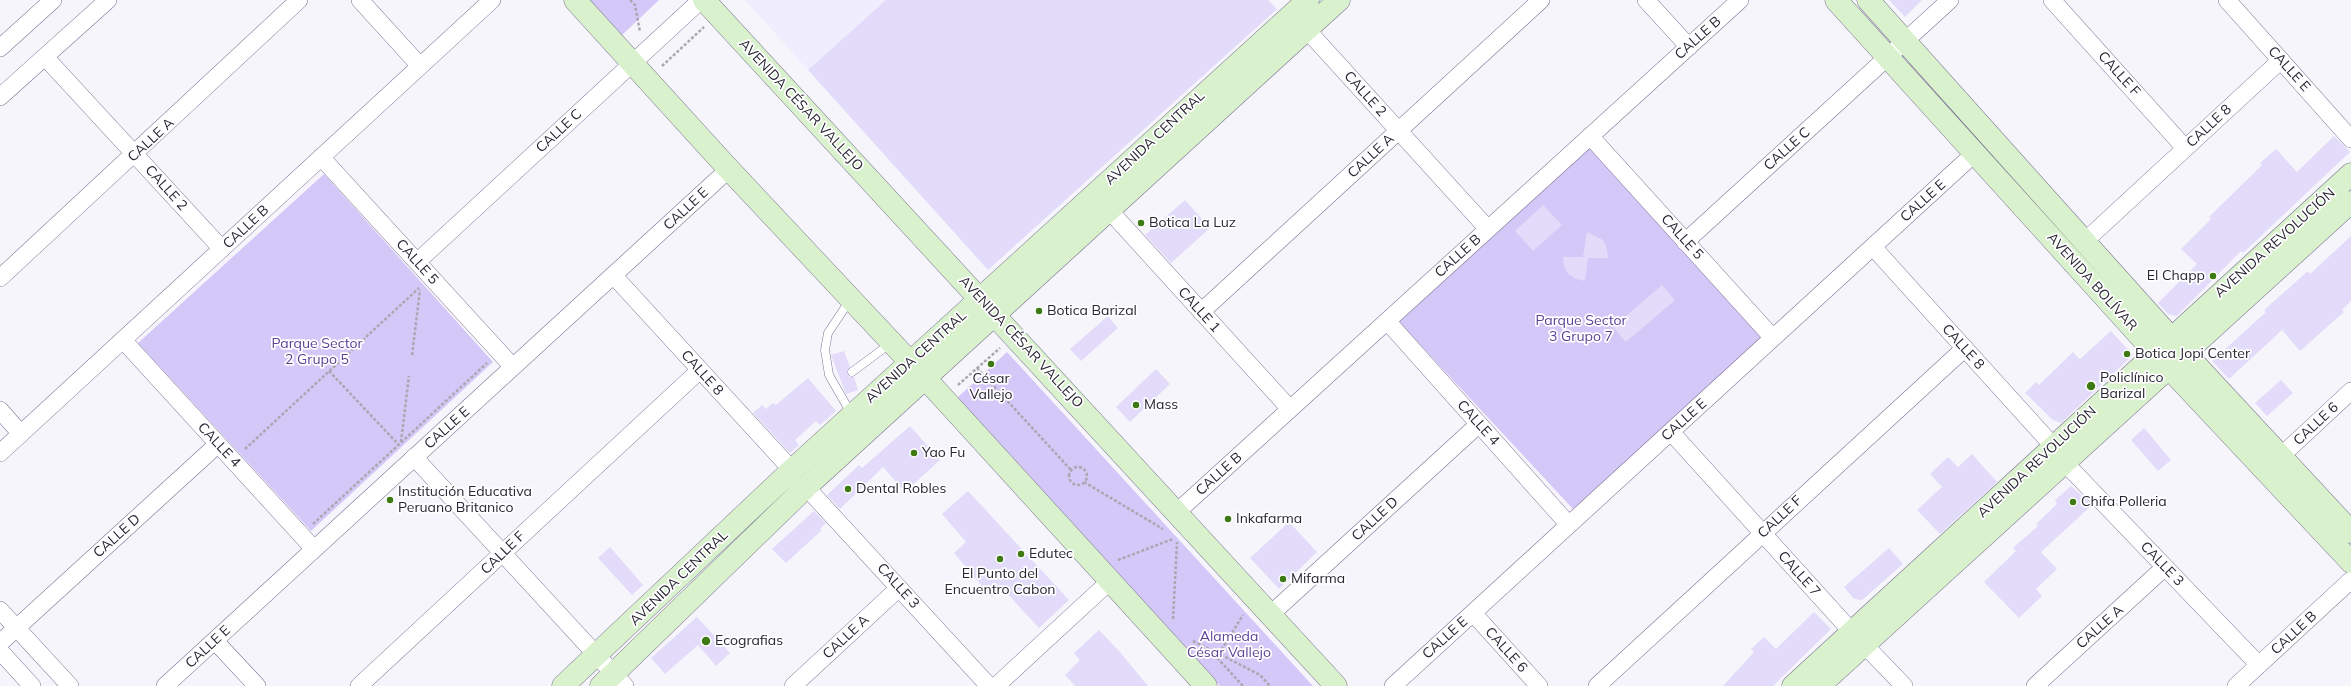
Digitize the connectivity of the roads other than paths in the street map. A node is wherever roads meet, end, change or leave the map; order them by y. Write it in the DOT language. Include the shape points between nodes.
graph roads {
  1 [pos="53,0"];
  2 [pos="108,0"];
  3 [pos="300,0"];
  4 [pos="360,0"];
  5 [pos="492,0"];
  6 [pos="575,0"];
  7 [pos="1308,0"];
  8 [pos="1340,0"];
  9 [pos="1541,0"];
  10 [pos="1646,0"];
  11 [pos="1740,0"];
  12 [pos="1836,0"];
  13 [pos="1868,0"];
  14 [pos="1950,0"];
  15 [pos="2052,0"];
  16 [pos="2227,0"];
  17 [pos="707,5"];
  18 [pos="1307,30"];
  19 [pos="1906,40"];
  20 [pos="1689,46"];
  21 [pos="0,48"];
  22 [pos="45,57"];
  23 [pos="1888,57"];
  24 [pos="2281,60"];
  25 [pos="632,63"];
  26 [pos="420,66"];
  27 [pos="0,97"];
  28 [pos="1398,130"];
  29 [pos="1590,136"];
  30 [pos="2351,139"];
  31 [pos="2185,148"];
  32 [pos="1976,153"];
  33 [pos="136,154"];
  34 [pos="321,157"];
  35 [pos="729,169"];
  36 [pos="2351,174"];
  37 [pos="2351,202"];
  38 [pos="1109,210"];
  39 [pos="1488,229"];
  40 [pos="2085,241"];
  41 [pos="1685,242"];
  42 [pos="1873,247"];
  43 [pos="222,249"];
  44 [pos="417,262"];
  45 [pos="613,275"];
  46 [pos="0,278"];
  47 [pos="851,299"];
  48 [pos="980,299"];
  49 [pos="1201,312"];
  50 [pos="995,314"];
  51 [pos="1387,321"];
  52 [pos="1773,338"];
  53 [pos="123,340"];
  54 [pos="892,343"];
  55 [pos="1965,348"];
  56 [pos="2170,353"];
  57 [pos="910,362"];
  58 [pos="513,367"];
  59 [pos="700,370"];
  60 [pos="852,372"];
  61 [pos="925,378"];
  62 [pos="2351,391"];
  63 [pos="1290,409"];
  64 [pos="0,410"];
  65 [pos="852,415"];
  66 [pos="1479,424"];
  67 [pos="1670,432"];
  68 [pos="22,434"];
  69 [pos="218,444"];
  70 [pos="0,454"];
  71 [pos="2059,455"];
  72 [pos="2281,456"];
  73 [pos="414,457"];
  74 [pos="792,470"];
  75 [pos="806,487"];
  76 [pos="1177,512"];
  77 [pos="1570,525"];
  78 [pos="2351,532"];
  79 [pos="1762,534"];
  80 [pos="314,550"];
  81 [pos="502,553"];
  82 [pos="2351,562"];
  83 [pos="2165,567"];
  84 [pos="1106,576"];
  85 [pos="2351,580"];
  86 [pos="899,588"];
  87 [pos="1264,608"];
  88 [pos="0,610"];
  89 [pos="1473,613"];
  90 [pos="16,627"];
  91 [pos="1858,638"];
  92 [pos="215,641"];
  93 [pos="0,643"];
  94 [pos="0,651"];
  95 [pos="597,655"];
  96 [pos="2259,665"];
  97 [pos="613,682"];
  98 [pos="1202,685"];
  99 [pos="32,686"];
  100 [pos="70,686"];
  101 [pos="165,686"];
  102 [pos="257,686"];
  103 [pos="359,686"];
  104 [pos="563,686"];
  105 [pos="793,686"];
  106 [pos="989,686"];
  107 [pos="996,686"];
  108 [pos="1336,686"];
  109 [pos="1393,686"];
  110 [pos="1539,686"];
  111 [pos="1597,686"];
  112 [pos="1793,686"];
  113 [pos="1819,686"];
  114 [pos="1904,686"];
  115 [pos="2035,686"];
  116 [pos="2236,686"];
  1 -- 21 [label="street"];
  2 -- 22 [label="street"];
  3 -- 33 [label="street, CALLE A"];
  4 -- 26 [label="street"];
  5 -- 26 [label="street, CALLE B"];
  6 -- 25 [label="street"];
  7 -- 48 [label="street, AVENIDA CENTRAL"];
  8 -- 18 [label="street, AVENIDA CENTRAL"];
  9 -- 28 [label="street, CALLE A"];
  10 -- 20 [label="street"];
  11 -- 20 [label="street, CALLE B"];
  12 -- 23 [label="street, AVENIDA BOLÍVAR"];
  13 -- 19 [label="street, AVENIDA BOLÍVAR"];
  14 -- 19 [label="street"];
  15 -- 31 [label="street, CALLE F"];
  16 -- 24 [label="street, CALLE E"];
  17 -- 25 [label="street, CALLE C"];
  17 -- 48 [label="street, AVENIDA CÉSAR VALLEJO"];
  18 -- 28 [label="street, CALLE 2"];
  18 -- 38 [label="street, AVENIDA CENTRAL"];
  19 -- 23 [label="street"];
  19 -- 40 [label="street, AVENIDA BOLÍVAR"];
  20 -- 29 [label="street, CALLE B"];
  22 -- 27 [label="street"];
  22 -- 33 [label="street, CALLE 2"];
  23 -- 32 [label="street, AVENIDA BOLÍVAR"];
  23 -- 41 [label="street, CALLE C"];
  24 -- 30 [label="street, CALLE E"];
  24 -- 31 [label="street, CALLE 8"];
  25 -- 35 [label="street"];
  25 -- 44 [label="street, CALLE C"];
  26 -- 34 [label="street, CALLE B"];
  28 -- 39 [label="street, CALLE 2"];
  28 -- 49 [label="street, CALLE A"];
  29 -- 39 [label="street, CALLE B"];
  29 -- 41 [label="street, CALLE 5"];
  31 -- 40 [label="street, CALLE 8"];
  32 -- 42 [label="street, CALLE E"];
  32 -- 56 [label="street, AVENIDA BOLÍVAR"];
  33 -- 43 [label="street, CALLE 2"];
  33 -- 46 [label="street, CALLE A"];
  34 -- 43 [label="street, CALLE B"];
  34 -- 44 [label="street, CALLE 5"];
  35 -- 45 [label="street, CALLE E"];
  35 -- 47 [label="street"];
  36 -- 56 [label="street, AVENIDA REVOLUCIÓN"];
  37 -- 56 [label="street, AVENIDA REVOLUCIÓN"];
  38 -- 49 [label="street, CALLE 1"];
  38 -- 50 [label="street, AVENIDA CENTRAL"];
  39 -- 51 [label="street, CALLE B"];
  40 -- 56 [label="street, AVENIDA BOLÍVAR"];
  41 -- 52 [label="street, CALLE 5"];
  42 -- 52 [label="street, CALLE E"];
  42 -- 55 [label="street, CALLE 8"];
  43 -- 53 [label="street, CALLE B"];
  44 -- 58 [label="street, CALLE 5"];
  45 -- 58 [label="street, CALLE E"];
  45 -- 59 [label="street, CALLE 8"];
  47 -- 54 [label="street"];
  47 -- 65 [label="lane" via="828,333 826,362"];
  48 -- 50 [label="street, AVENIDA CÉSAR VALLEJO"];
  48 -- 57 [label="street, AVENIDA CENTRAL"];
  49 -- 63 [label="street, CALLE 1"];
  50 -- 61 [label="street, AVENIDA CENTRAL"];
  50 -- 76 [label="street, AVENIDA CÉSAR VALLEJO"];
  51 -- 63 [label="street, CALLE B"];
  51 -- 66 [label="street, CALLE 4"];
  52 -- 67 [label="street, CALLE E"];
  53 -- 68 [label="street, CALLE B"];
  53 -- 69 [label="street, CALLE 4"];
  54 -- 57 [label="street"];
  54 -- 60 [label="lane"];
  55 -- 71 [label="street, CALLE 8"];
  55 -- 79 [label="street, CALLE F"];
  56 -- 71 [label="street, AVENIDA REVOLUCIÓN"];
  56 -- 72 [label="street, AVENIDA BOLÍVAR"];
  56 -- 82 [label="street, AVENIDA BOLÍVAR"];
  57 -- 61 [label="street"];
  57 -- 65 [label="street, AVENIDA CENTRAL"];
  58 -- 73 [label="street, CALLE E"];
  59 -- 74 [label="street, CALLE 8"];
  59 -- 81 [label="street, CALLE F"];
  61 -- 75 [label="street, AVENIDA CENTRAL"];
  61 -- 84 [label="street"];
  62 -- 72 [label="street, CALLE 6"];
  63 -- 76 [label="street, CALLE B"];
  64 -- 68 [label="street"];
  65 -- 74 [label="street, AVENIDA CENTRAL"];
  66 -- 77 [label="street, CALLE 4"];
  66 -- 87 [label="street, CALLE D"];
  67 -- 77 [label="street, CALLE E"];
  67 -- 79 [label="street, CALLE 7"];
  68 -- 70 [label="street, CALLE B"];
  69 -- 80 [label="street, CALLE 4"];
  69 -- 90 [label="street, CALLE D"];
  71 -- 83 [label="street, CALLE 3"];
  71 -- 91 [label="street, AVENIDA REVOLUCIÓN"];
  72 -- 78 [label="street, AVENIDA BOLÍVAR"];
  73 -- 80 [label="street, CALLE E"];
  73 -- 81 [label="street"];
  74 -- 95 [label="street, AVENIDA CENTRAL"];
  75 -- 86 [label="street, CALLE 3"];
  75 -- 97 [label="street, AVENIDA CENTRAL"];
  76 -- 87 [label="street, AVENIDA CÉSAR VALLEJO"];
  77 -- 89 [label="street, CALLE E"];
  79 -- 91 [label="street, CALLE 7"];
  79 -- 111 [label="street, CALLE F"];
  80 -- 92 [label="street, CALLE E"];
  81 -- 95 [label="street"];
  81 -- 103 [label="street, CALLE F"];
  83 -- 96 [label="street, CALLE 3"];
  83 -- 115 [label="street, CALLE A"];
  84 -- 98 [label="street"];
  84 -- 107 [label="street"];
  85 -- 96 [label="street, CALLE B"];
  86 -- 105 [label="street, CALLE A"];
  86 -- 106 [label="street, CALLE 3"];
  87 -- 108 [label="street, AVENIDA CÉSAR VALLEJO"];
  88 -- 90 [label="street"];
  89 -- 109 [label="street, CALLE E"];
  89 -- 110 [label="street, CALLE 6"];
  90 -- 93 [label="street"];
  90 -- 100 [label="street"];
  91 -- 112 [label="street, AVENIDA REVOLUCIÓN"];
  91 -- 113 [label="street, AVENIDA REVOLUCIÓN"];
  91 -- 114 [label="street"];
  92 -- 101 [label="street, CALLE E"];
  92 -- 102 [label="street"];
  94 -- 99 [label="street"];
  95 -- 97 [label="street"];
  95 -- 104 [label="street, AVENIDA CENTRAL"];
  96 -- 116 [label="street, CALLE B"];
}
